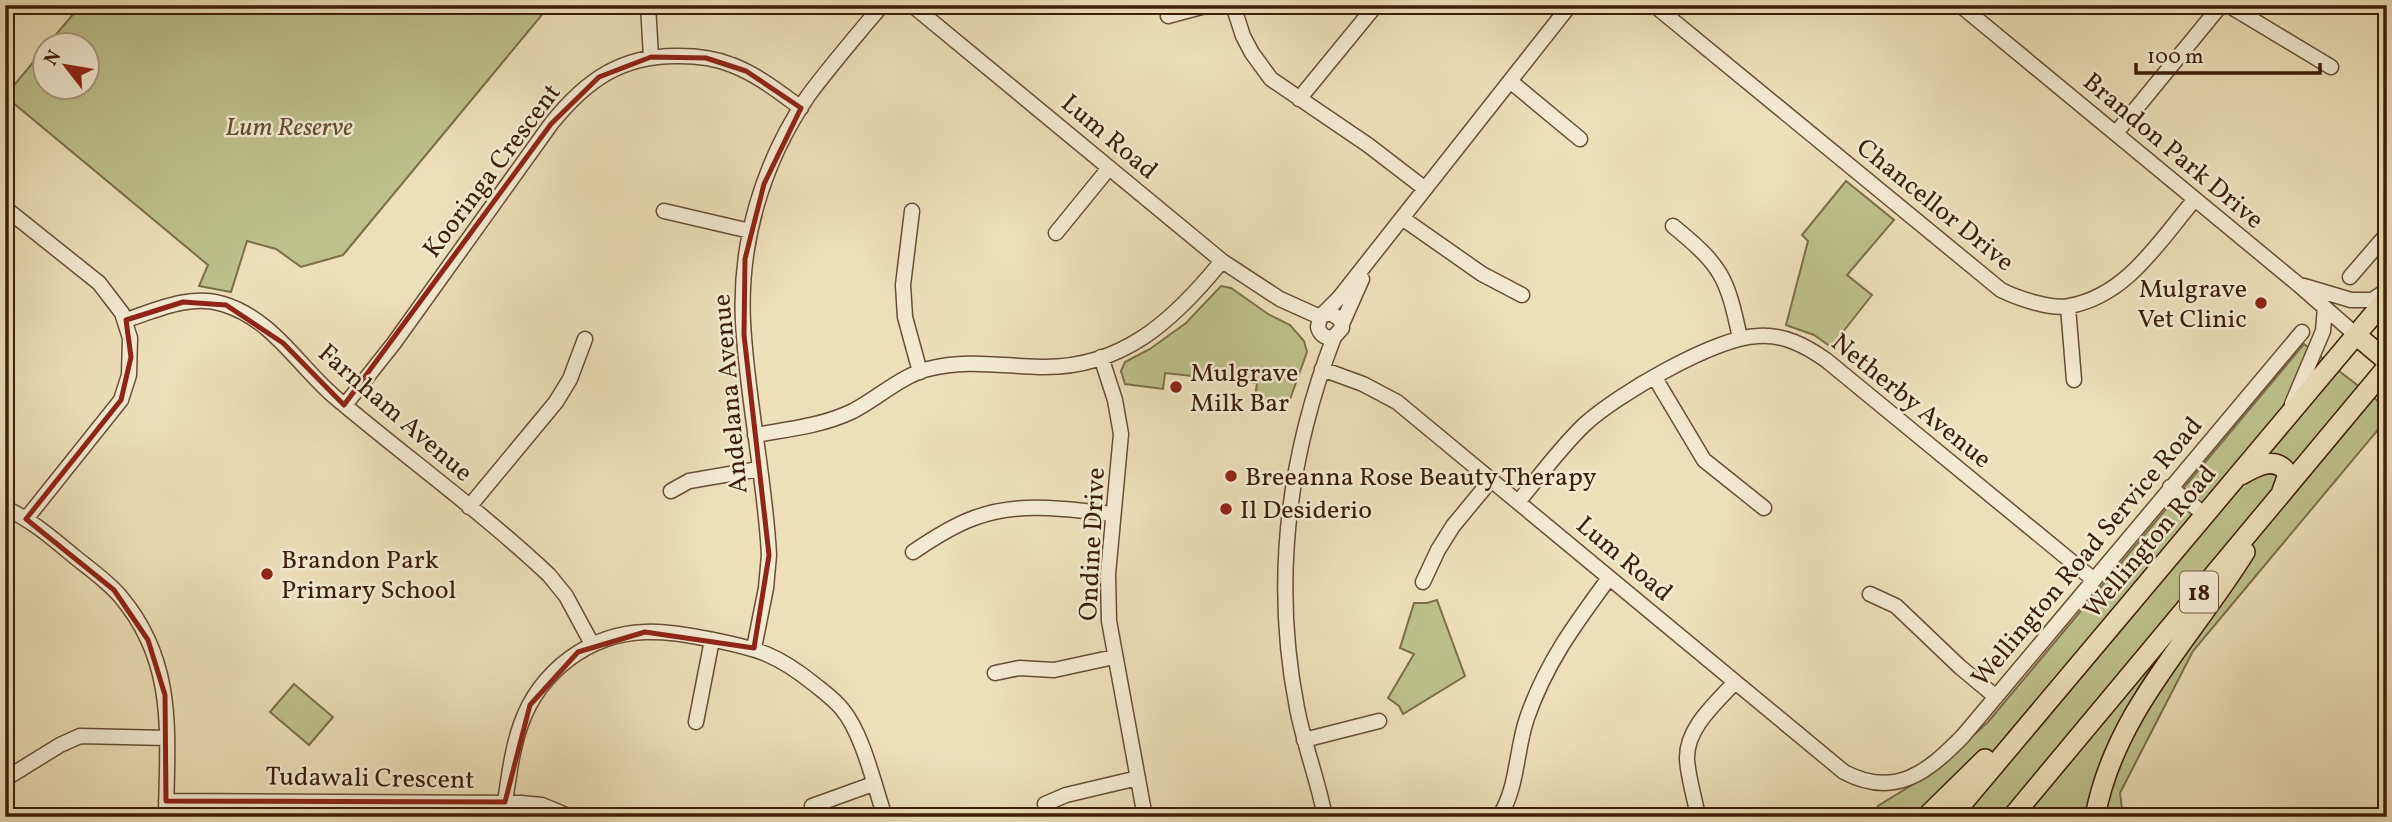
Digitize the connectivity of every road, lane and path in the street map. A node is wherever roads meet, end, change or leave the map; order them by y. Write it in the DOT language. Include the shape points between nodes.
graph roads {
  1 [pos="648,5"];
  2 [pos="882,5"];
  3 [pos="912,5"];
  4 [pos="1209,5"];
  5 [pos="1234,5"];
  6 [pos="1376,5"];
  7 [pos="1570,5"];
  8 [pos="1654,5"];
  9 [pos="1960,5"];
  10 [pos="2221,5"];
  11 [pos="2228,5"];
  12 [pos="1168,16"];
  13 [pos="651,57"];
  14 [pos="2331,67"];
  15 [pos="1510,81"];
  16 [pos="1299,99"];
  17 [pos="801,108"];
  18 [pos="2116,133"];
  19 [pos="1580,139"];
  20 [pos="1109,168"];
  21 [pos="1423,188"];
  22 [pos="2194,198"];
  23 [pos="5,208"];
  24 [pos="664,211"];
  25 [pos="912,211"];
  26 [pos="1402,218"];
  27 [pos="1673,226"];
  28 [pos="750,232"];
  29 [pos="1056,233"];
  30 [pos="2387,234"];
  31 [pos="1384,242"];
  32 [pos="1222,261"];
  33 [pos="2350,277"];
  34 [pos="2299,285"];
  35 [pos="2387,290"];
  36 [pos="1522,295"];
  37 [pos="2387,298"];
  38 [pos="2068,307"];
  39 [pos="2325,308"];
  40 [pos="126,320"];
  41 [pos="1342,324"];
  42 [pos="1324,327"];
  43 [pos="2302,332"];
  44 [pos="2356,334"];
  45 [pos="584,338"];
  46 [pos="1740,338"];
  47 [pos="1101,357"];
  48 [pos="2387,361"];
  49 [pos="2387,367"];
  50 [pos="1322,369"];
  51 [pos="920,372"];
  52 [pos="1655,378"];
  53 [pos="2074,380"];
  54 [pos="345,405"];
  55 [pos="2286,418"];
  56 [pos="755,435"];
  57 [pos="759,469"];
  58 [pos="2237,477"];
  59 [pos="1490,480"];
  60 [pos="2171,487"];
  61 [pos="671,491"];
  62 [pos="2282,492"];
  63 [pos="1518,502"];
  64 [pos="469,507"];
  65 [pos="5,508"];
  66 [pos="1764,508"];
  67 [pos="1113,514"];
  68 [pos="2205,515"];
  69 [pos="26,519"];
  70 [pos="913,552"];
  71 [pos="1609,578"];
  72 [pos="2094,580"];
  73 [pos="1423,582"];
  74 [pos="1870,594"];
  75 [pos="712,640"];
  76 [pos="592,644"];
  77 [pos="2097,644"];
  78 [pos="754,648"];
  79 [pos="1114,657"];
  80 [pos="995,673"];
  81 [pos="1735,682"];
  82 [pos="1996,696"];
  83 [pos="1379,721"];
  84 [pos="696,722"];
  85 [pos="166,738"];
  86 [pos="1304,740"];
  87 [pos="1138,778"];
  88 [pos="5,779"];
  89 [pos="873,784"];
  90 [pos="1894,784"];
  91 [pos="166,801"];
  92 [pos="505,803"];
  93 [pos="1045,804"];
  94 [pos="812,806"];
  95 [pos="416,810"];
  96 [pos="1698,813"];
  97 [pos="1502,816"];
  98 [pos="166,817"];
  99 [pos="571,817"];
  100 [pos="885,817"];
  101 [pos="1145,817"];
  102 [pos="1325,817"];
  103 [pos="1926,817"];
  104 [pos="1951,817"];
  105 [pos="2012,817"];
  106 [pos="2095,817"];
  1 -- 13 [label="street"];
  2 -- 17 [label="street, Andelana Avenue"];
  3 -- 20 [label="street, Lum Road"];
  4 -- 12 [label="street"];
  5 -- 16 [label="street" via="1259,66"];
  6 -- 16 [label="street"];
  7 -- 15 [label="street"];
  8 -- 38 [label="street, Chancellor Drive" via="2001,290 2021,299"];
  9 -- 18 [label="street, Brandon Park Drive"];
  10 -- 18 [label="street"];
  11 -- 14 [label="street"];
  13 -- 17 [label="street, Kooringa Crescent" via="694,56 733,65"];
  13 -- 54 [label="street, Kooringa Crescent" via="612,70 568,103"];
  15 -- 19 [label="street"];
  15 -- 21 [label="street"];
  16 -- 21 [label="street"];
  17 -- 28 [label="street, Andelana Avenue" via="769,170"];
  18 -- 22 [label="street, Brandon Park Drive"];
  20 -- 29 [label="street"];
  20 -- 32 [label="street, Lum Road"];
  21 -- 26 [label="street"];
  22 -- 34 [label="street, Brandon Park Drive"];
  22 -- 38 [label="street, Chancellor Drive" via="2136,271 2099,296"];
  23 -- 40 [label="street" via="99,283"];
  24 -- 28 [label="street"];
  25 -- 51 [label="street" via="902,285 905,317"];
  26 -- 31 [label="street"];
  26 -- 36 [label="street" via="1482,275"];
  27 -- 46 [label="street" via="1716,266 1729,292"];
  28 -- 56 [label="street, Andelana Avenue" via="743,323"];
  30 -- 33 [label="street"];
  31 -- 41 [label="street"];
  31 -- 42 [label="street"];
  32 -- 42 [label="street, Lum Road"];
  32 -- 47 [label="street" via="1172,317 1138,341"];
  34 -- 35 [label="street" via="2351,300 2372,300"];
  34 -- 39 [label="street, Brandon Park Drive"];
  37 -- 44 [label="highway, Wellington Road / 18"];
  38 -- 53 [label="street"];
  39 -- 44 [label="street, Brandon Park Drive"];
  39 -- 55 [label="street" via="2323,331"];
  40 -- 54 [label="street, Farnham Avenue" via="184,302 226,305 273,334"];
  40 -- 69 [label="street" via="131,356 121,400"];
  41 -- 42 [label="street" via="1340,332"];
  41 -- 42 [label="street" via="1335,314"];
  42 -- 50 [label="street"];
  43 -- 60 [label="street, Wellington Road Service Road"];
  44 -- 48 [label="highway"];
  44 -- 55 [label="highway, Wellington Road / 18"];
  45 -- 64 [label="street" via="570,379 556,402"];
  46 -- 52 [label="street, Netherby Avenue"];
  46 -- 72 [label="street, Netherby Avenue" via="1773,336 1813,350"];
  47 -- 51 [label="street" via="1035,367 975,362"];
  47 -- 67 [label="street, Ondine Drive" via="1120,423"];
  49 -- 62 [label="highway, 18"];
  50 -- 59 [label="street, Lum Road" via="1387,396"];
  50 -- 86 [label="street" via="1301,440 1285,545 1287,638"];
  51 -- 56 [label="street" via="830,421"];
  52 -- 63 [label="street, Netherby Avenue" via="1612,402 1583,426"];
  52 -- 66 [label="street" via="1704,460"];
  54 -- 64 [label="street, Farnham Avenue"];
  55 -- 58 [label="highway, Wellington Road / 18"];
  56 -- 57 [label="street, Andelana Avenue"];
  57 -- 61 [label="street" via="689,481"];
  57 -- 78 [label="street, Andelana Avenue" via="769,555"];
  58 -- 62 [label="highway" via="2259,466 2279,464 2287,477"];
  58 -- 68 [label="highway, Wellington Road / 18"];
  59 -- 63 [label="street, Lum Road"];
  59 -- 73 [label="street" via="1453,526"];
  60 -- 68 [label="street"];
  60 -- 72 [label="street, Wellington Road Service Road"];
  62 -- 105 [label="highway, 18"];
  62 -- 106 [label="highway" via="2222,590 2125,728"];
  63 -- 71 [label="street, Lum Road"];
  64 -- 76 [label="street, Farnham Avenue" via="556,582"];
  65 -- 69 [label="street"];
  67 -- 70 [label="street" via="1040,507 1002,510 961,524"];
  67 -- 79 [label="street, Ondine Drive" via="1107,587"];
  68 -- 77 [label="highway, Wellington Road / 18"];
  69 -- 85 [label="street" via="102,579 134,615 160,673"];
  71 -- 81 [label="street, Lum Road"];
  71 -- 97 [label="street" via="1564,638 1540,683"];
  72 -- 82 [label="street, Wellington Road Service Road"];
  74 -- 82 [label="street" via="1902,611"];
  75 -- 76 [label="street" via="645,632"];
  75 -- 78 [label="street"];
  75 -- 84 [label="street"];
  76 -- 92 [label="street" via="562,664 534,696 518,734"];
  77 -- 103 [label="highway"];
  77 -- 104 [label="highway, Wellington Road / 18"];
  78 -- 89 [label="street" via="790,665 842,708 856,731"];
  79 -- 80 [label="street" via="1054,670 1011,668"];
  79 -- 87 [label="street, Ondine Drive"];
  81 -- 90 [label="street, Lum Road" via="1844,772 1868,782"];
  81 -- 96 [label="street" via="1700,722 1690,741 1687,759"];
  82 -- 90 [label="street, Wellington Road Service Road" via="1936,762"];
  83 -- 86 [label="street"];
  85 -- 88 [label="street" via="80,736"];
  85 -- 91 [label="street"];
  86 -- 102 [label="street"];
  87 -- 93 [label="street"];
  87 -- 101 [label="street, Ondine Drive"];
  89 -- 94 [label="street"];
  89 -- 100 [label="street"];
  91 -- 95 [label="street, Tudawali Crescent"];
  91 -- 98 [label="street"];
  92 -- 95 [label="street, Tudawali Crescent"];
  92 -- 99 [label="street, Tudawali Crescent" via="542,805"];
}
